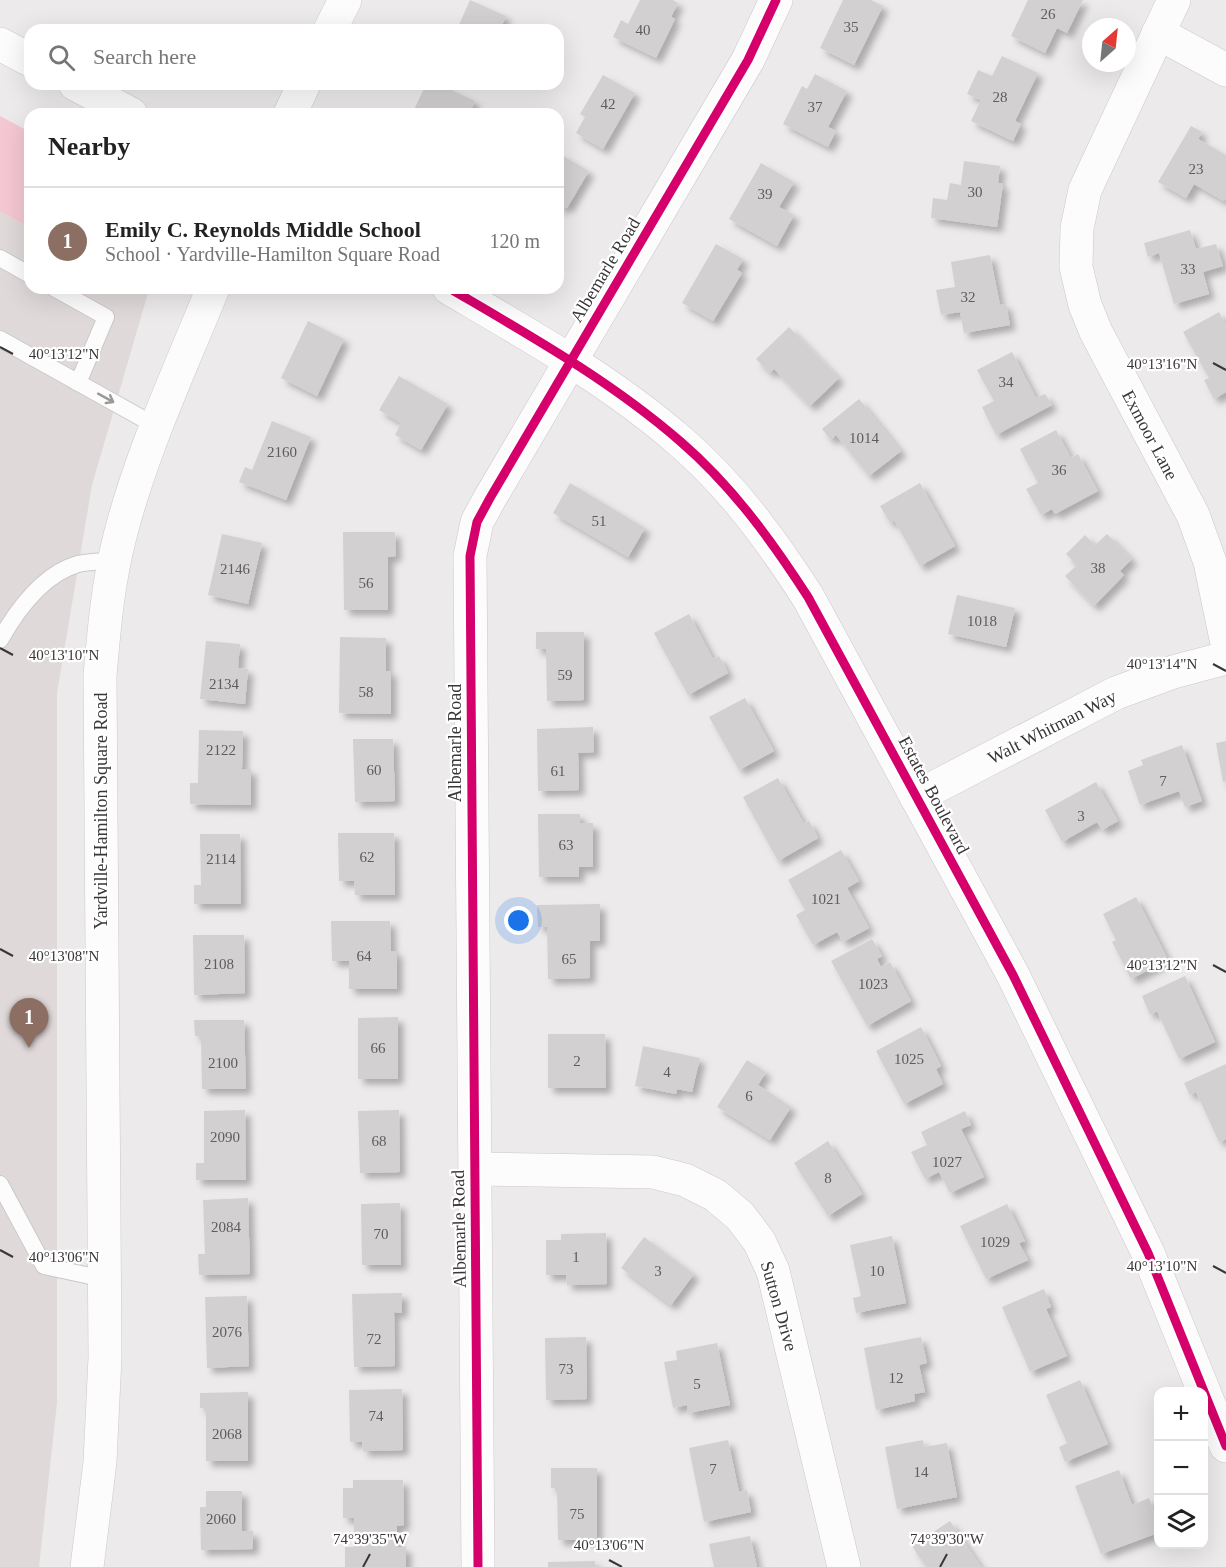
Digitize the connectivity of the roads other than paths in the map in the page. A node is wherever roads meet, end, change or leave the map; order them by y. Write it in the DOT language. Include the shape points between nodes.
graph roads {
  1 [pos="345,0"];
  2 [pos="776,0"];
  3 [pos="1174,0"];
  4 [pos="333,24"];
  5 [pos="1158,33"];
  6 [pos="0,44"];
  7 [pos="24,57"];
  8 [pos="1226,70"];
  9 [pos="86,90"];
  10 [pos="301,90"];
  11 [pos="120,108"];
  12 [pos="293,108"];
  13 [pos="0,258"];
  14 [pos="24,272"];
  15 [pos="65,294"];
  16 [pos="211,294"];
  17 [pos="459,294"];
  18 [pos="0,339"];
  19 [pos="570,360"];
  20 [pos="78,383"];
  21 [pos="156,426"];
  22 [pos="115,560"];
  23 [pos="1226,639"];
  24 [pos="0,640"];
  25 [pos="1226,658"];
  26 [pos="916,797"];
  27 [pos="475,1169"];
  28 [pos="0,1184"];
  29 [pos="104,1280"];
  30 [pos="1226,1446"];
  31 [pos="87,1567"];
  32 [pos="478,1567"];
  33 [pos="844,1567"];
  1 -- 4 [label="street"];
  2 -- 19 [label="street, Albemarle Road" via="748,60"];
  3 -- 5 [label="street, Exmoor Lane"];
  5 -- 8 [label="street"];
  5 -- 23 [label="street, Exmoor Lane" via="1085,190 1077,228 1076,267 1084,305 1096,332 1193,515 1210,562"];
  6 -- 7 [label="street"];
  9 -- 11 [label="street"];
  10 -- 12 [label="street"];
  13 -- 14 [label="lane"];
  15 -- 20 [label="lane" via="106,317"];
  16 -- 21 [label="street, Yardville-Hamilton Square Road"];
  17 -- 19 [label="street, Estates Boulevard"];
  18 -- 20 [label="lane"];
  19 -- 26 [label="street, Estates Boulevard" via="627,398 682,443 732,493 776,548 808,597"];
  19 -- 27 [label="street, Albemarle Road" via="477,522 470,556"];
  20 -- 21 [label="lane, one-way"];
  21 -- 22 [label="street, Yardville-Hamilton Square Road" via="141,464"];
  22 -- 24 [label="lane" via="78,564 56,576 26,600"];
  22 -- 29 [label="street, Yardville-Hamilton Square Road" via="100,676"];
  25 -- 26 [label="street, Walt Whitman Way" via="1116,693"];
  26 -- 30 [label="street, Estates Boulevard" via="1013,975 1148,1253"];
  27 -- 32 [label="street, Albemarle Road"];
  27 -- 33 [label="street, Sutton Drive" via="653,1172 685,1180 715,1195 740,1216 759,1241 773,1271"];
  28 -- 29 [label="lane" via="44,1266"];
  29 -- 31 [label="street, Yardville-Hamilton Square Road" via="100,1462"];
}
